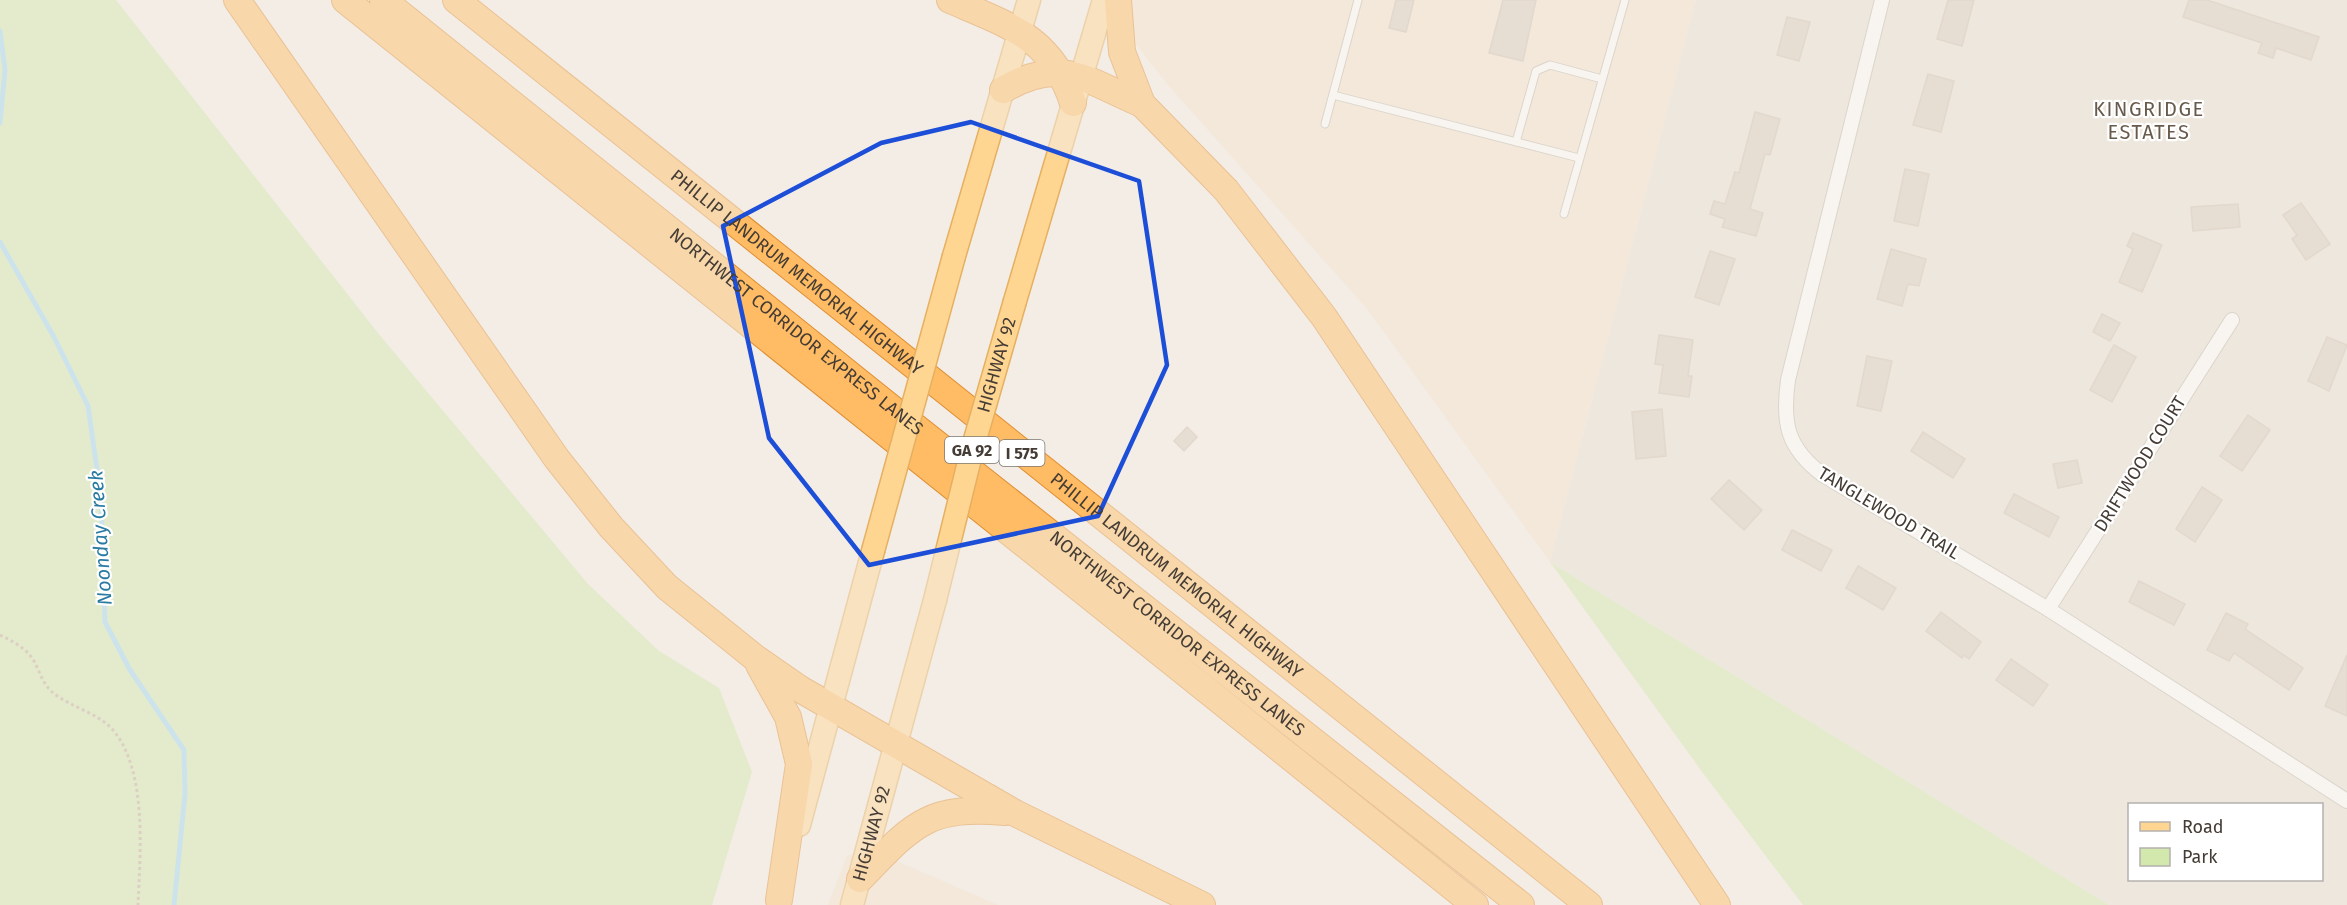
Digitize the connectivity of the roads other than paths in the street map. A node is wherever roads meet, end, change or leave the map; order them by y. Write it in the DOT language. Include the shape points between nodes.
graph roads {
  1 [pos="237,0"];
  2 [pos="345,0"];
  3 [pos="383,0"];
  4 [pos="456,0"];
  5 [pos="950,0"];
  6 [pos="1029,0"];
  7 [pos="1104,0"];
  8 [pos="1118,0"];
  9 [pos="1359,0"];
  10 [pos="1625,0"];
  11 [pos="1882,0"];
  12 [pos="1020,30"];
  13 [pos="1071,74"];
  14 [pos="1602,79"];
  15 [pos="1003,90"];
  16 [pos="1333,95"];
  17 [pos="1073,103"];
  18 [pos="1142,104"];
  19 [pos="1325,124"];
  20 [pos="1516,142"];
  21 [pos="1579,158"];
  22 [pos="1564,214"];
  23 [pos="2232,320"];
  24 [pos="2048,609"];
  25 [pos="754,657"];
  26 [pos="831,705"];
  27 [pos="896,742"];
  28 [pos="2347,801"];
  29 [pos="1015,813"];
  30 [pos="860,879"];
  31 [pos="779,902"];
  32 [pos="852,905"];
  33 [pos="1202,905"];
  34 [pos="1475,905"];
  35 [pos="1521,905"];
  36 [pos="1588,905"];
  37 [pos="1717,905"];
  1 -- 25 [label="highway" via="584,494 667,587"];
  2 -- 34 [label="highway"];
  3 -- 35 [label="highway, NORTHWEST CORRIDOR EXPRESS LANES"];
  4 -- 36 [label="highway, PHILLIP LANDRUM MEMORIAL HIGHWAY / I 575"];
  5 -- 12 [label="highway"];
  6 -- 12 [label="main road"];
  7 -- 13 [label="main road"];
  8 -- 18 [label="highway" via="1122,51"];
  9 -- 16 [label="lane"];
  10 -- 14 [label="lane"];
  11 -- 24 [label="street, TANGLEWOOD TRAIL" via="1788,380 1786,424 1792,444 1804,461 1823,475"];
  12 -- 13 [label="highway"];
  12 -- 15 [label="main road"];
  13 -- 15 [label="highway" via="1042,72"];
  13 -- 17 [label="highway"];
  13 -- 18 [label="highway"];
  14 -- 20 [label="lane" via="1550,66 1536,71"];
  14 -- 21 [label="lane"];
  15 -- 26 [label="main road, bridge"];
  16 -- 19 [label="lane"];
  16 -- 20 [label="lane"];
  17 -- 27 [label="main road, HIGHWAY 92 / GA 92, bridge" via="972,450"];
  18 -- 37 [label="highway" via="1226,190 1301,285"];
  20 -- 21 [label="lane"];
  21 -- 22 [label="lane"];
  23 -- 24 [label="street, DRIFTWOOD COURT"];
  24 -- 28 [label="street, TANGLEWOOD TRAIL"];
  25 -- 26 [label="highway"];
  25 -- 31 [label="highway" via="788,717 799,764"];
  26 -- 27 [label="highway"];
  26 -- 31 [label="main road"];
  27 -- 29 [label="highway"];
  27 -- 30 [label="main road, HIGHWAY 92 / GA 92"];
  29 -- 30 [label="highway" via="970,809 934,815 907,832"];
  29 -- 33 [label="highway"];
  30 -- 32 [label="main road, HIGHWAY 92 / GA 92"];
}
